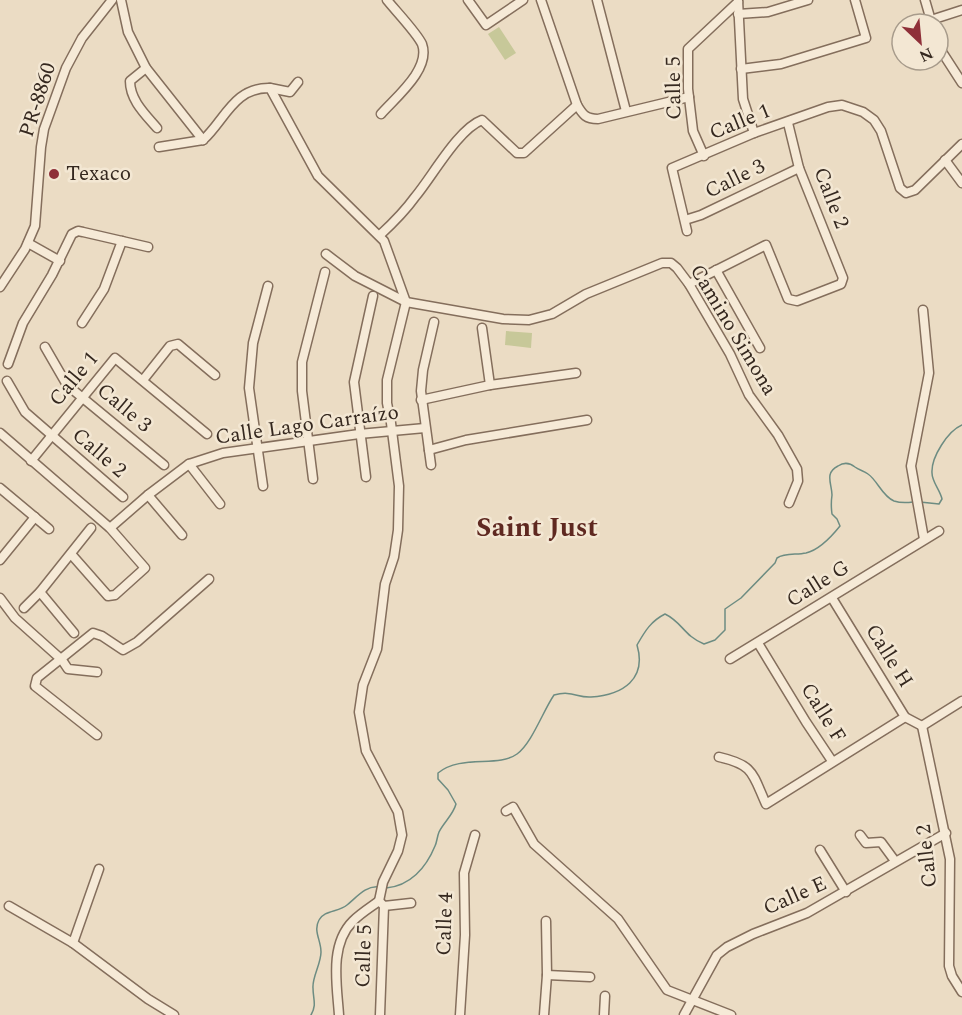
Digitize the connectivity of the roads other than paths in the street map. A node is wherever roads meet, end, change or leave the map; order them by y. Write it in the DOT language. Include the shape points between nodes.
graph roads {
  1 [pos="112,0"];
  2 [pos="121,0"];
  3 [pos="387,0"];
  4 [pos="468,0"];
  5 [pos="523,0"];
  6 [pos="541,0"];
  7 [pos="597,0"];
  8 [pos="808,0"];
  9 [pos="855,0"];
  10 [pos="738,1"];
  11 [pos="738,14"];
  12 [pos="962,63"];
  13 [pos="951,66"];
  14 [pos="146,68"];
  15 [pos="741,69"];
  16 [pos="298,82"];
  17 [pos="962,83"];
  18 [pos="270,88"];
  19 [pos="689,97"];
  20 [pos="578,105"];
  21 [pos="626,111"];
  22 [pos="381,114"];
  23 [pos="788,123"];
  24 [pos="157,128"];
  25 [pos="754,133"];
  26 [pos="203,140"];
  27 [pos="962,144"];
  28 [pos="159,147"];
  29 [pos="704,156"];
  30 [pos="945,160"];
  31 [pos="799,168"];
  32 [pos="962,183"];
  33 [pos="685,220"];
  34 [pos="687,231"];
  35 [pos="380,235"];
  36 [pos="122,241"];
  37 [pos="28,243"];
  38 [pos="148,247"];
  39 [pos="326,254"];
  40 [pos="60,261"];
  41 [pos="716,270"];
  42 [pos="325,272"];
  43 [pos="689,284"];
  44 [pos="268,286"];
  45 [pos="0,287"];
  46 [pos="373,296"];
  47 [pos="406,302"];
  48 [pos="923,310"];
  49 [pos="434,322"];
  50 [pos="82,323"];
  51 [pos="482,328"];
  52 [pos="45,347"];
  53 [pos="760,348"];
  54 [pos="8,364"];
  55 [pos="576,373"];
  56 [pos="215,375"];
  57 [pos="143,380"];
  58 [pos="8,381"];
  59 [pos="489,385"];
  60 [pos="82,396"];
  61 [pos="421,400"];
  62 [pos="587,420"];
  63 [pos="425,428"];
  64 [pos="392,430"];
  65 [pos="0,433"];
  66 [pos="207,434"];
  67 [pos="359,434"];
  68 [pos="51,435"];
  69 [pos="308,441"];
  70 [pos="257,448"];
  71 [pos="429,450"];
  72 [pos="31,460"];
  73 [pos="189,464"];
  74 [pos="164,465"];
  75 [pos="431,465"];
  76 [pos="366,477"];
  77 [pos="313,478"];
  78 [pos="263,486"];
  79 [pos="0,489"];
  80 [pos="148,495"];
  81 [pos="123,497"];
  82 [pos="789,503"];
  83 [pos="220,504"];
  84 [pos="35,517"];
  85 [pos="91,528"];
  86 [pos="110,528"];
  87 [pos="49,529"];
  88 [pos="939,531"];
  89 [pos="182,535"];
  90 [pos="924,539"];
  91 [pos="71,554"];
  92 [pos="0,560"];
  93 [pos="209,579"];
  94 [pos="40,592"];
  95 [pos="0,598"];
  96 [pos="831,598"];
  97 [pos="24,608"];
  98 [pos="74,633"];
  99 [pos="758,642"];
  100 [pos="730,659"];
  101 [pos="62,660"];
  102 [pos="97,672"];
  103 [pos="962,701"];
  104 [pos="905,717"];
  105 [pos="922,726"];
  106 [pos="97,735"];
  107 [pos="720,757"];
  108 [pos="832,761"];
  109 [pos="506,811"];
  110 [pos="946,833"];
  111 [pos="475,835"];
  112 [pos="860,835"];
  113 [pos="820,850"];
  114 [pos="895,861"];
  115 [pos="99,869"];
  116 [pos="846,892"];
  117 [pos="381,903"];
  118 [pos="411,903"];
  119 [pos="9,906"];
  120 [pos="546,921"];
  121 [pos="73,944"];
  122 [pos="547,975"];
  123 [pos="590,977"];
  124 [pos="960,987"];
  125 [pos="605,996"];
  126 [pos="692,1001"];
  127 [pos="174,1015"];
  128 [pos="339,1015"];
  129 [pos="380,1015"];
  130 [pos="460,1015"];
  131 [pos="544,1015"];
  132 [pos="604,1015"];
  133 [pos="684,1015"];
  134 [pos="731,1015"];
  1 -- 37 [label="street, PR-8860 / PR-8860" via="82,38 66,68 44,129 35,226"];
  2 -- 14 [label="street" via="128,32"];
  3 -- 22 [label="street" via="421,44 423,53 418,72"];
  4 -- 5 [label="street" via="486,25"];
  6 -- 20 [label="street"];
  7 -- 21 [label="street"];
  8 -- 11 [label="street" via="768,12"];
  9 -- 15 [label="street" via="866,38 781,64"];
  10 -- 11 [label="street"];
  10 -- 19 [label="street, Calle 5" via="688,49"];
  11 -- 15 [label="street"];
  12 -- 13 [label="street"];
  13 -- 17 [label="street"];
  14 -- 24 [label="street" via="130,81 130,92"];
  14 -- 26 [label="street"];
  15 -- 25 [label="street" via="743,99"];
  16 -- 18 [label="street" via="290,92"];
  18 -- 26 [label="street" via="249,91 227,108"];
  18 -- 35 [label="street" via="318,176"];
  19 -- 21 [label="street"];
  19 -- 29 [label="street, Calle 5" via="693,131"];
  20 -- 21 [label="street" via="590,119"];
  20 -- 35 [label="street" via="524,153 517,153 482,120 474,123"];
  23 -- 25 [label="street, Calle 1"];
  23 -- 30 [label="street, Calle 1" via="828,107 842,105 863,112 881,131 900,188 906,193 915,190"];
  23 -- 31 [label="street, Calle 2"];
  25 -- 29 [label="street, Calle 1"];
  26 -- 28 [label="street"];
  27 -- 30 [label="street"];
  29 -- 33 [label="street, Calle 1" via="672,168"];
  30 -- 32 [label="street"];
  31 -- 33 [label="street, Calle 3"];
  31 -- 41 [label="street, Calle 2" via="843,278 841,284 797,301 788,299 766,245"];
  33 -- 34 [label="street"];
  35 -- 47 [label="street"];
  36 -- 38 [label="street"];
  36 -- 40 [label="street" via="78,231 72,234"];
  36 -- 50 [label="street" via="104,289"];
  37 -- 40 [label="street"];
  37 -- 45 [label="street, PR-8860 / PR-8860"];
  39 -- 47 [label="street, Camino Simona" via="355,276"];
  40 -- 54 [label="street" via="23,324"];
  41 -- 43 [label="street"];
  41 -- 53 [label="street"];
  42 -- 69 [label="street" via="302,362"];
  43 -- 47 [label="street, Camino Simona" via="671,263 662,263 586,294 552,314 529,320 503,320"];
  43 -- 82 [label="street, Camino Simona" via="749,395 797,469 798,482"];
  44 -- 70 [label="street" via="253,344 249,388"];
  46 -- 67 [label="street" via="354,382"];
  47 -- 64 [label="street, Calle 5" via="387,380"];
  48 -- 90 [label="street" via="929,373 911,466"];
  49 -- 61 [label="street"];
  51 -- 59 [label="street"];
  52 -- 60 [label="street, Calle 3" via="67,385"];
  55 -- 59 [label="street"];
  56 -- 57 [label="street" via="178,344 170,346"];
  57 -- 60 [label="street, Calle 1" via="115,358"];
  57 -- 66 [label="street, Calle 1"];
  58 -- 68 [label="street, Calle 2" via="25,412"];
  59 -- 61 [label="street"];
  60 -- 68 [label="street, Calle 1"];
  60 -- 74 [label="street, Calle 3"];
  61 -- 63 [label="street"];
  62 -- 71 [label="street"];
  63 -- 64 [label="street, Calle Lago Carraízo"];
  63 -- 71 [label="street"];
  64 -- 67 [label="street, Calle Lago Carraízo"];
  64 -- 117 [label="street, Calle 5" via="399,486 398,530 385,584 377,649 363,685 359,712 366,751 398,812 402,835 382,887"];
  65 -- 72 [label="street"];
  67 -- 69 [label="street, Calle Lago Carraízo"];
  67 -- 76 [label="street"];
  68 -- 72 [label="street, Calle 1"];
  68 -- 81 [label="street, Calle 2"];
  69 -- 70 [label="street, Calle Lago Carraízo"];
  69 -- 77 [label="street"];
  70 -- 73 [label="street, Calle Lago Carraízo"];
  70 -- 78 [label="street"];
  71 -- 75 [label="street"];
  72 -- 86 [label="street"];
  73 -- 80 [label="street, Calle Lago Carraízo"];
  73 -- 83 [label="street"];
  79 -- 84 [label="street"];
  80 -- 86 [label="street, Calle Lago Carraízo"];
  80 -- 89 [label="street"];
  84 -- 87 [label="street"];
  84 -- 92 [label="street"];
  85 -- 91 [label="street"];
  86 -- 91 [label="street" via="145,568 115,595 104,594"];
  88 -- 90 [label="street, Calle G"];
  90 -- 96 [label="street, Calle G"];
  91 -- 94 [label="street"];
  93 -- 101 [label="street" via="123,650 93,633"];
  94 -- 97 [label="street"];
  94 -- 98 [label="street"];
  95 -- 101 [label="street" via="15,618"];
  96 -- 99 [label="street, Calle G"];
  96 -- 104 [label="street, Calle H"];
  99 -- 100 [label="street, Calle G"];
  99 -- 108 [label="street, Calle F"];
  101 -- 102 [label="street" via="68,669"];
  101 -- 106 [label="street" via="37,678 35,686"];
  103 -- 105 [label="street"];
  104 -- 105 [label="street, Calle H"];
  104 -- 108 [label="street, Calle F"];
  105 -- 110 [label="street, Calle 2"];
  107 -- 108 [label="street" via="744,764 766,804"];
  109 -- 126 [label="street" via="513,807 534,844 618,919 667,990"];
  110 -- 114 [label="street, Calle E"];
  110 -- 124 [label="street, Calle 2" via="950,859 949,966"];
  111 -- 130 [label="street, Calle 4" via="465,873"];
  112 -- 114 [label="street" via="866,843 881,842"];
  113 -- 116 [label="street"];
  114 -- 116 [label="street, Calle E"];
  115 -- 121 [label="street"];
  116 -- 126 [label="street, Calle E" via="727,947 717,955"];
  117 -- 118 [label="street"];
  117 -- 128 [label="street" via="352,922 341,941 336,958"];
  117 -- 129 [label="street, Calle 5"];
  119 -- 121 [label="street"];
  120 -- 122 [label="street"];
  121 -- 127 [label="street"];
  122 -- 123 [label="street"];
  122 -- 131 [label="street"];
  125 -- 132 [label="street"];
  126 -- 133 [label="street, Calle E"];
  126 -- 134 [label="street"];
}
